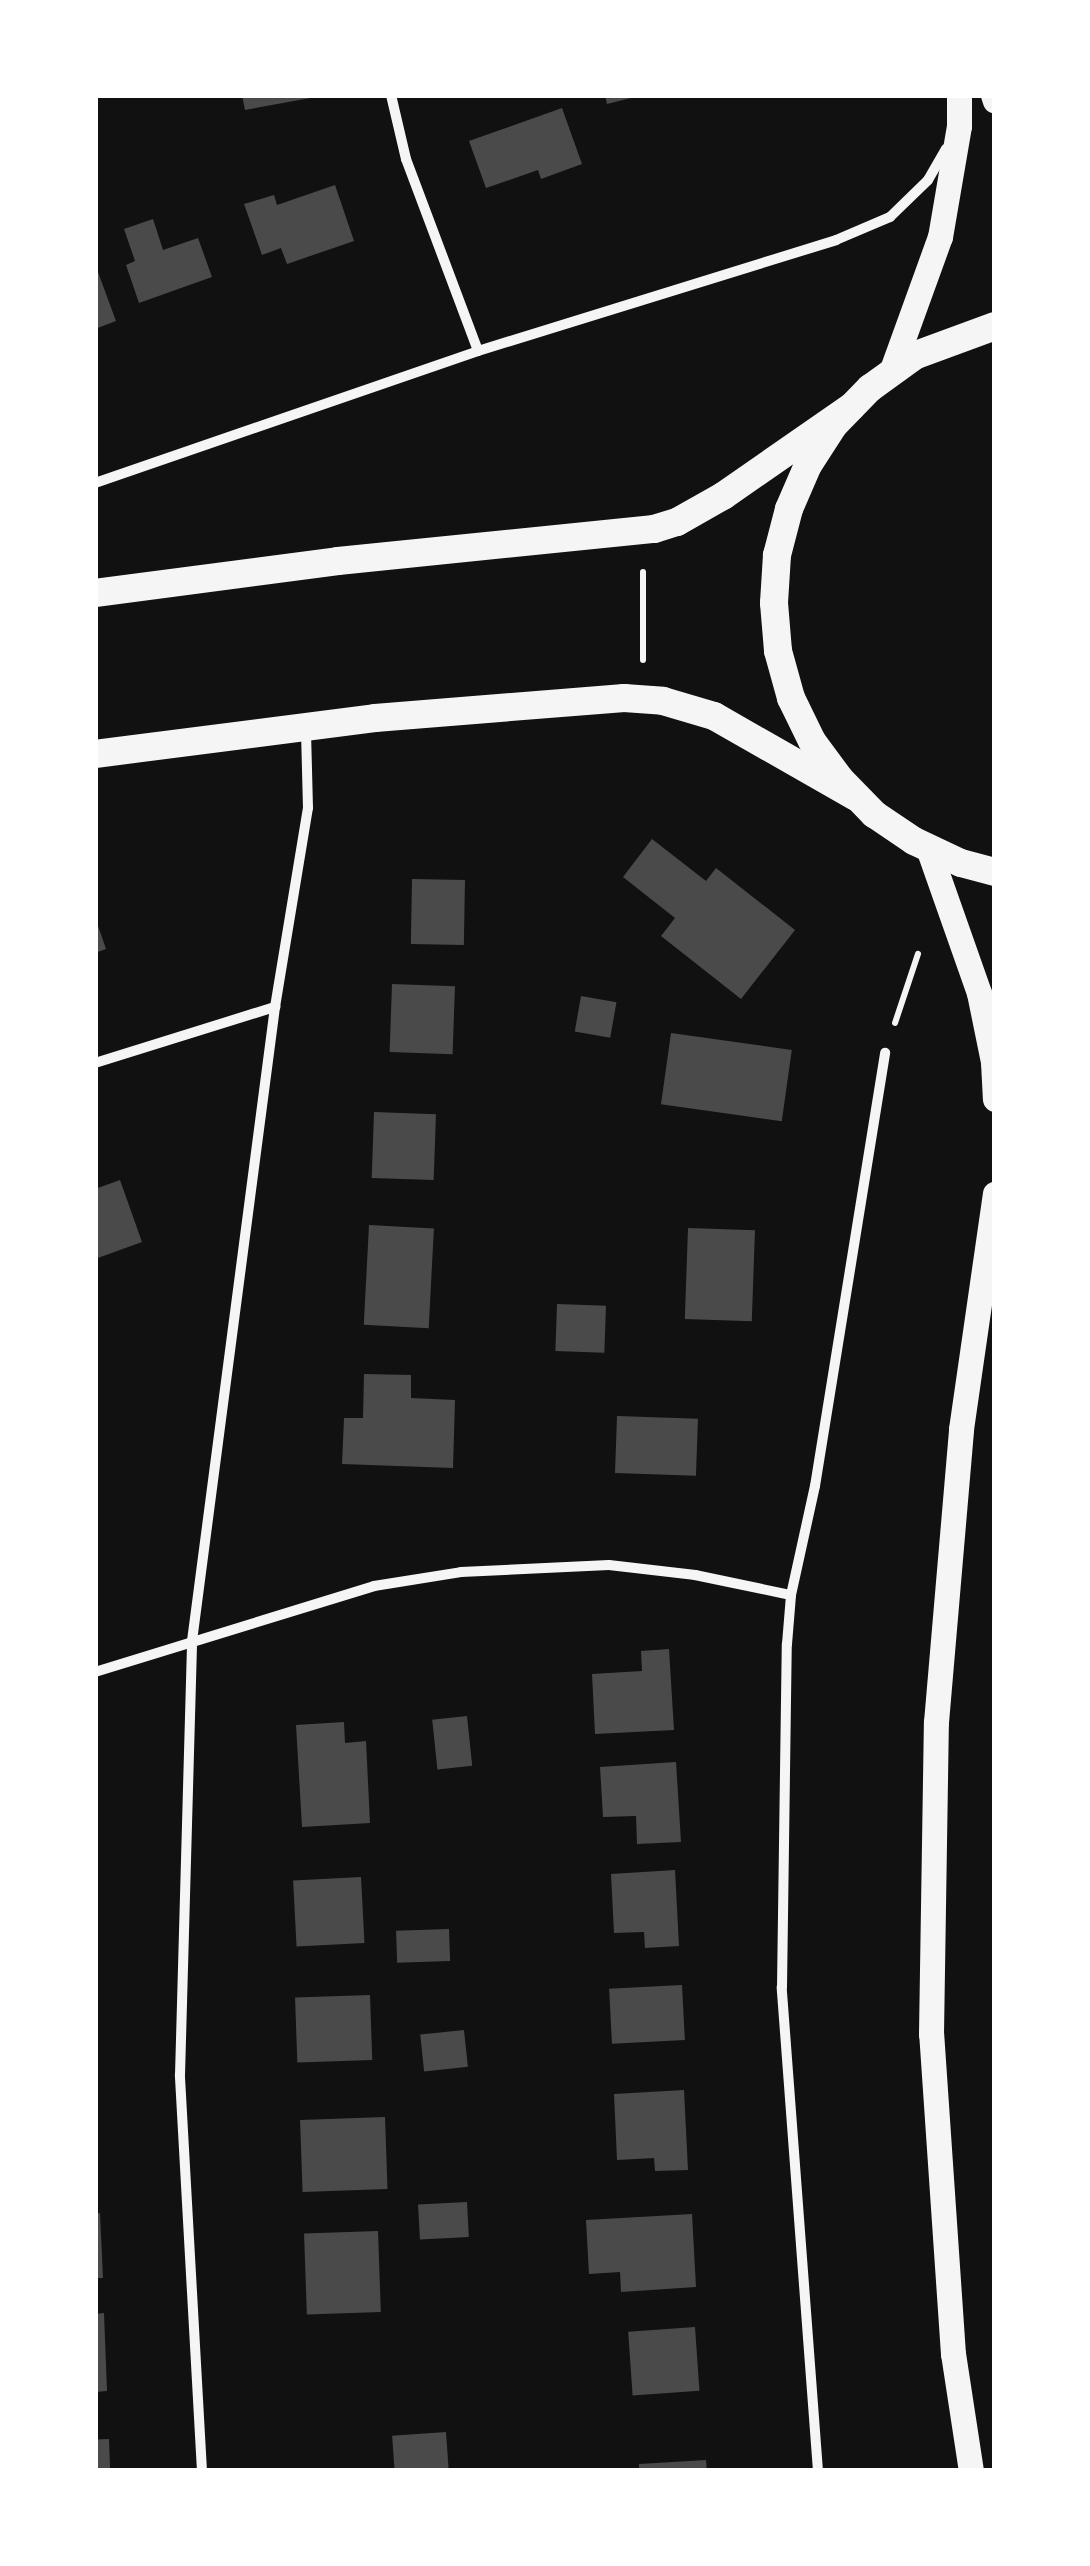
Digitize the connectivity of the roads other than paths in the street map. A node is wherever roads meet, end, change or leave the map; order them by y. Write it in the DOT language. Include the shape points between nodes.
graph roads {
  1 [pos="392,95"];
  2 [pos="959,95"];
  3 [pos="960,126"];
  4 [pos="995,326"];
  5 [pos="478,350"];
  6 [pos="891,372"];
  7 [pos="851,407"];
  8 [pos="95,482"];
  9 [pos="95,593"];
  10 [pos="306,727"];
  11 [pos="95,754"];
  12 [pos="856,797"];
  13 [pos="928,848"];
  14 [pos="995,872"];
  15 [pos="276,1006"];
  16 [pos="885,1053"];
  17 [pos="95,1063"];
  18 [pos="995,1099"];
  19 [pos="995,1193"];
  20 [pos="791,1595"];
  21 [pos="192,1641"];
  22 [pos="95,1672"];
  23 [pos="202,2471"];
  24 [pos="818,2471"];
  25 [pos="970,2471"];
  1 -- 5 [label="street" via="406,160"];
  2 -- 3 [label="main road"];
  3 -- 5 [label="street" via="928,180 890,216 836,240"];
  3 -- 6 [label="main road" via="940,237"];
  4 -- 6 [label="highway" via="944,342"];
  5 -- 8 [label="street"];
  6 -- 7 [label="highway"];
  7 -- 9 [label="highway" via="723,496 654,529"];
  7 -- 12 [label="highway" via="797,486 782,532 774,603 791,698 812,741"];
  10 -- 11 [label="highway"];
  10 -- 12 [label="highway" via="536,704 663,701 728,722"];
  10 -- 15 [label="street" via="308,808"];
  12 -- 13 [label="highway"];
  13 -- 14 [label="highway"];
  13 -- 18 [label="main road" via="978,993"];
  15 -- 17 [label="street"];
  15 -- 21 [label="street"];
  16 -- 20 [label="street" via="815,1486"];
  19 -- 25 [label="main road" via="961,1429 936,1722 931,2034 954,2354"];
  20 -- 21 [label="street" via="609,1566 461,1572 374,1586"];
  20 -- 24 [label="street" via="782,1987"];
  21 -- 22 [label="street"];
  21 -- 23 [label="street" via="180,2076"];
}
